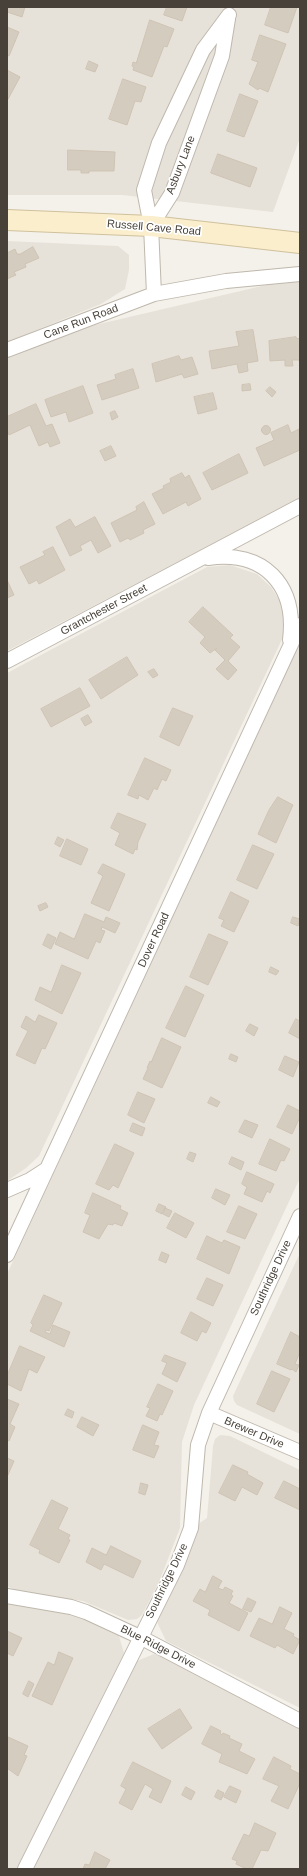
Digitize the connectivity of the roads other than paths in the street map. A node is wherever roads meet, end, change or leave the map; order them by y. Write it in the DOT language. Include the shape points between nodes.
graph roads {
  1 [pos="230,11"];
  2 [pos="7,220"];
  3 [pos="151,226"];
  4 [pos="300,243"];
  5 [pos="300,274"];
  6 [pos="154,294"];
  7 [pos="7,350"];
  8 [pos="300,506"];
  9 [pos="200,559"];
  10 [pos="300,625"];
  11 [pos="288,650"];
  12 [pos="7,661"];
  13 [pos="48,1169"];
  14 [pos="7,1190"];
  15 [pos="300,1216"];
  16 [pos="7,1255"];
  17 [pos="209,1413"];
  18 [pos="300,1452"];
  19 [pos="7,1596"];
  20 [pos="140,1637"];
  21 [pos="300,1721"];
  22 [pos="24,1869"];
  1 -- 3 [label="street, Asbury Lane" via="222,56 172,193"];
  1 -- 3 [label="street, Asbury Lane" via="203,50 159,143 144,190"];
  2 -- 3 [label="main road, Russell Cave Road"];
  3 -- 4 [label="main road, Russell Cave Road"];
  3 -- 6 [label="street"];
  5 -- 6 [label="street, Cane Run Road" via="226,281"];
  6 -- 7 [label="street, Cane Run Road"];
  8 -- 9 [label="street, Grantchester Street"];
  9 -- 11 [label="street, Grantchester Street" via="227,556 251,561 277,580 290,606"];
  9 -- 12 [label="street, Grantchester Street"];
  10 -- 11 [label="street, Dover Road"];
  11 -- 13 [label="street, Dover Road"];
  13 -- 14 [label="street"];
  13 -- 16 [label="street, Dover Road"];
  15 -- 17 [label="street, Southridge Drive"];
  17 -- 18 [label="street, Brewer Drive"];
  17 -- 20 [label="street, Southridge Drive" via="198,1445 186,1546"];
  19 -- 20 [label="street, Blue Ridge Drive" via="71,1607"];
  20 -- 21 [label="street, Blue Ridge Drive"];
  20 -- 22 [label="street, Southridge Drive"];
}
